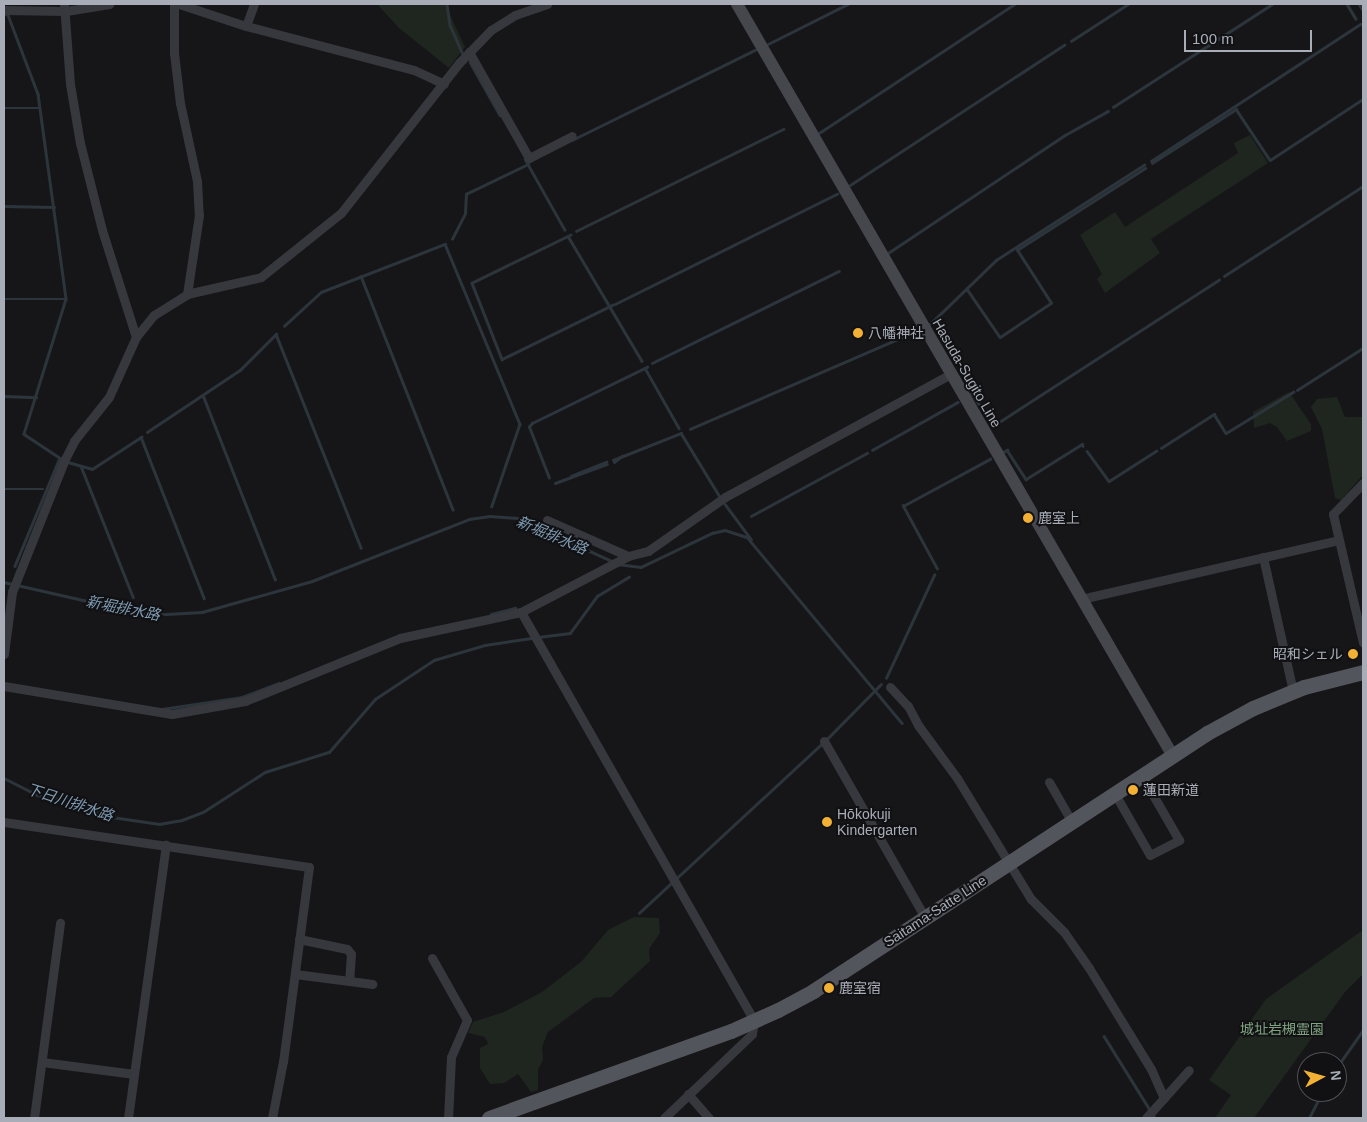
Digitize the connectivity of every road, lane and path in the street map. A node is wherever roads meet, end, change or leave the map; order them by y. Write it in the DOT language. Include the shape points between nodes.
graph roads {
  1 [pos="109,4"];
  2 [pos="174,4"];
  3 [pos="179,4"];
  4 [pos="254,4"];
  5 [pos="547,4"];
  6 [pos="737,4"];
  7 [pos="65,7"];
  8 [pos="4,10"];
  9 [pos="246,26"];
  10 [pos="470,52"];
  11 [pos="444,84"];
  12 [pos="572,136"];
  13 [pos="187,294"];
  14 [pos="136,337"];
  15 [pos="951,374"];
  16 [pos="1363,483"];
  17 [pos="546,520"];
  18 [pos="1338,540"];
  19 [pos="1263,557"];
  20 [pos="625,558"];
  21 [pos="1081,600"];
  22 [pos="521,612"];
  23 [pos="1363,643"];
  24 [pos="4,654"];
  25 [pos="1363,672"];
  26 [pos="4,686"];
  27 [pos="890,687"];
  28 [pos="1293,691"];
  29 [pos="824,741"];
  30 [pos="1173,756"];
  31 [pos="1142,776"];
  32 [pos="1049,782"];
  33 [pos="1115,794"];
  34 [pos="4,822"];
  35 [pos="1072,822"];
  36 [pos="166,845"];
  37 [pos="1008,864"];
  38 [pos="925,917"];
  39 [pos="60,923"];
  40 [pos="299,939"];
  41 [pos="432,958"];
  42 [pos="295,974"];
  43 [pos="349,981"];
  44 [pos="372,984"];
  45 [pos="754,1021"];
  46 [pos="42,1062"];
  47 [pos="1189,1070"];
  48 [pos="134,1074"];
  49 [pos="688,1094"];
  50 [pos="1164,1098"];
  51 [pos="34,1118"];
  52 [pos="128,1118"];
  53 [pos="272,1118"];
  54 [pos="448,1118"];
  55 [pos="489,1118"];
  56 [pos="664,1118"];
  57 [pos="709,1118"];
  58 [pos="1146,1118"];
  1 -- 7 [label="street"];
  2 -- 13 [label="street" via="174,53 180,103 197,181 199,214"];
  3 -- 9 [label="street"];
  4 -- 9 [label="street"];
  5 -- 10 [label="street" via="502,22"];
  6 -- 15 [label="main road, Hasuda-Sugito Line"];
  7 -- 8 [label="street"];
  7 -- 14 [label="street" via="70,84 80,143 94,203"];
  9 -- 11 [label="street" via="404,68"];
  10 -- 11 [label="street"];
  10 -- 12 [label="street" via="529,158"];
  11 -- 13 [label="street" via="341,213 261,277"];
  13 -- 14 [label="street" via="154,315"];
  14 -- 24 [label="street" via="109,397 74,441 12,592"];
  15 -- 20 [label="street" via="725,497 648,551"];
  15 -- 21 [label="main road, Hasuda-Sugito Line"];
  16 -- 18 [label="street" via="1333,514"];
  17 -- 20 [label="street"];
  18 -- 19 [label="street"];
  18 -- 23 [label="street"];
  19 -- 21 [label="street"];
  19 -- 28 [label="street"];
  20 -- 22 [label="street"];
  21 -- 30 [label="main road, Hasuda-Sugito Line"];
  22 -- 26 [label="street" via="400,638 245,701 172,714"];
  22 -- 45 [label="street"];
  25 -- 28 [label="main road, Saitama-Satte Line"];
  27 -- 37 [label="street" via="908,706 918,726 957,778"];
  28 -- 30 [label="main road, Saitama-Satte Line" via="1228,721"];
  29 -- 38 [label="street"];
  30 -- 31 [label="main road, Saitama-Satte Line"];
  31 -- 33 [label="main road, Saitama-Satte Line"];
  31 -- 33 [label="street" via="1179,840 1150,855"];
  32 -- 35 [label="street"];
  33 -- 35 [label="main road, Saitama-Satte Line"];
  34 -- 36 [label="street"];
  35 -- 37 [label="main road, Saitama-Satte Line"];
  36 -- 40 [label="street" via="309,867"];
  36 -- 48 [label="street"];
  37 -- 38 [label="main road, Saitama-Satte Line"];
  37 -- 50 [label="street" via="1032,899 1064,932 1089,968 1151,1069"];
  38 -- 45 [label="main road, Saitama-Satte Line" via="813,991"];
  39 -- 46 [label="street"];
  40 -- 42 [label="street"];
  40 -- 43 [label="street" via="347,950 351,954"];
  41 -- 54 [label="street" via="467,1020 451,1057"];
  42 -- 43 [label="street"];
  42 -- 53 [label="street" via="284,1061"];
  43 -- 44 [label="street"];
  45 -- 49 [label="street" via="752,1034"];
  45 -- 55 [label="main road, Saitama-Satte Line"];
  46 -- 48 [label="street"];
  46 -- 51 [label="street"];
  47 -- 50 [label="street"];
  48 -- 52 [label="street"];
  49 -- 56 [label="street"];
  49 -- 57 [label="street"];
  50 -- 58 [label="street"];
}
